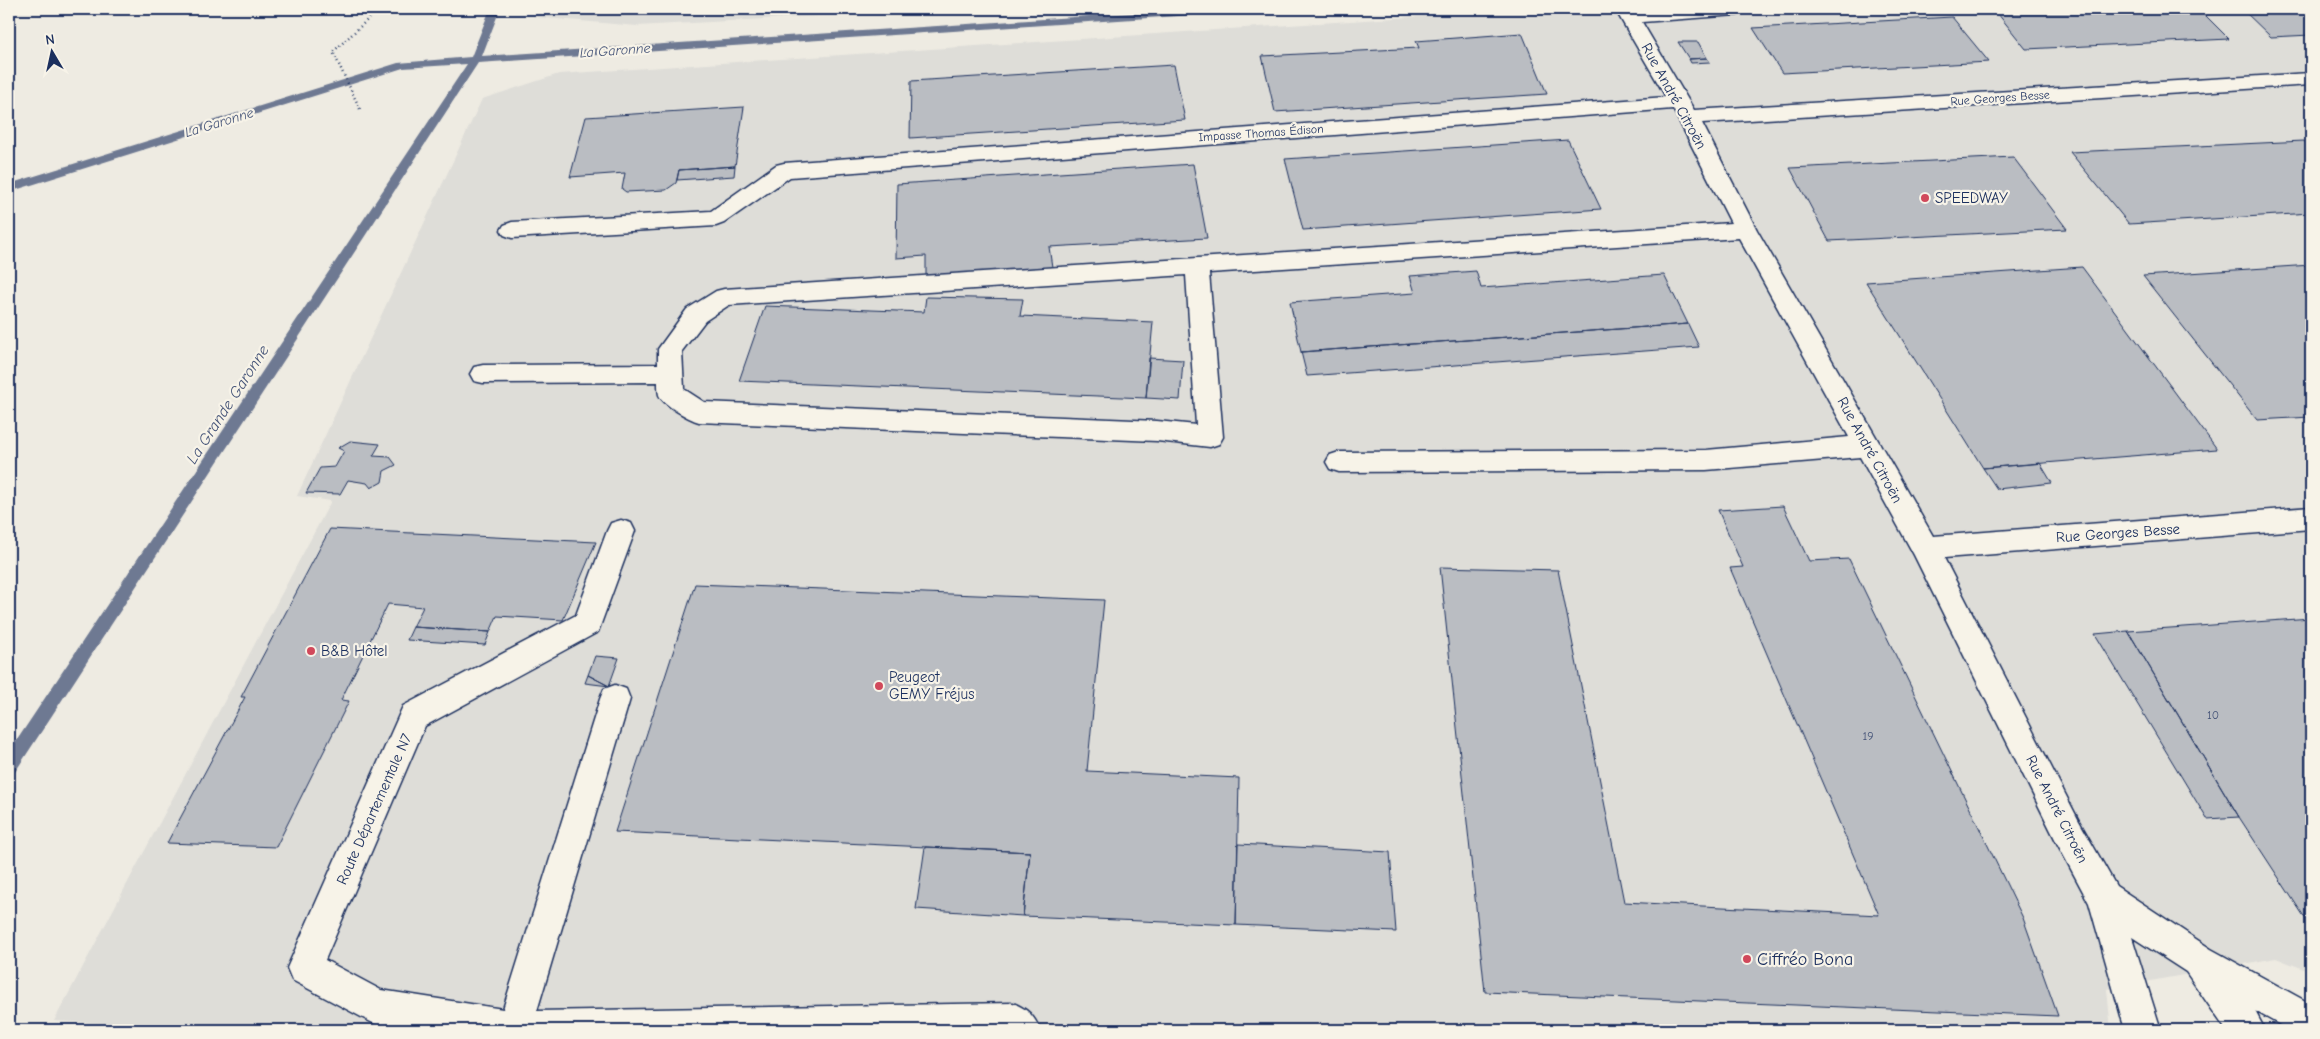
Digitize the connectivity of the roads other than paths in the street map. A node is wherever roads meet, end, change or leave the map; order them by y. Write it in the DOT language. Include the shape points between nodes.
graph roads {
  1 [pos="1737,9"];
  2 [pos="1627,13"];
  3 [pos="2311,79"];
  4 [pos="1683,110"];
  5 [pos="512,230"];
  6 [pos="1746,230"];
  7 [pos="1197,266"];
  8 [pos="670,373"];
  9 [pos="483,374"];
  10 [pos="1868,446"];
  11 [pos="1340,462"];
  12 [pos="2311,518"];
  13 [pos="621,531"];
  14 [pos="1925,548"];
  15 [pos="615,699"];
  16 [pos="2104,898"];
  17 [pos="2198,960"];
  18 [pos="2311,1023"];
  19 [pos="514,1029"];
  20 [pos="1022,1030"];
  21 [pos="2143,1030"];
  22 [pos="2247,1030"];
  1 -- 2 [label="street"];
  2 -- 4 [label="street, Rue André Citroën"];
  3 -- 4 [label="street, Rue Georges Besse"];
  4 -- 5 [label="street, Impasse Thomas Édison" via="842,164 784,170 716,218"];
  4 -- 6 [label="street, Rue André Citroën"];
  6 -- 7 [label="street"];
  6 -- 10 [label="street, Rue André Citroën"];
  7 -- 8 [label="street" via="724,297 696,315 670,349"];
  7 -- 8 [label="street" via="1210,437 1147,431 699,412 671,393"];
  8 -- 9 [label="street"];
  10 -- 11 [label="street" via="1706,460"];
  10 -- 14 [label="street, Rue André Citroën"];
  12 -- 14 [label="street, Rue Georges Besse"];
  13 -- 19 [label="street, Route Départementale N7" via="588,623 414,716 304,968 376,1007"];
  14 -- 16 [label="street, Rue André Citroën"];
  15 -- 19 [label="street"];
  16 -- 17 [label="street"];
  16 -- 21 [label="street, Rue André Citroën"];
  17 -- 18 [label="street"];
  17 -- 22 [label="street"];
  19 -- 20 [label="street, Route Départementale N7" via="1013,1021"];
}
